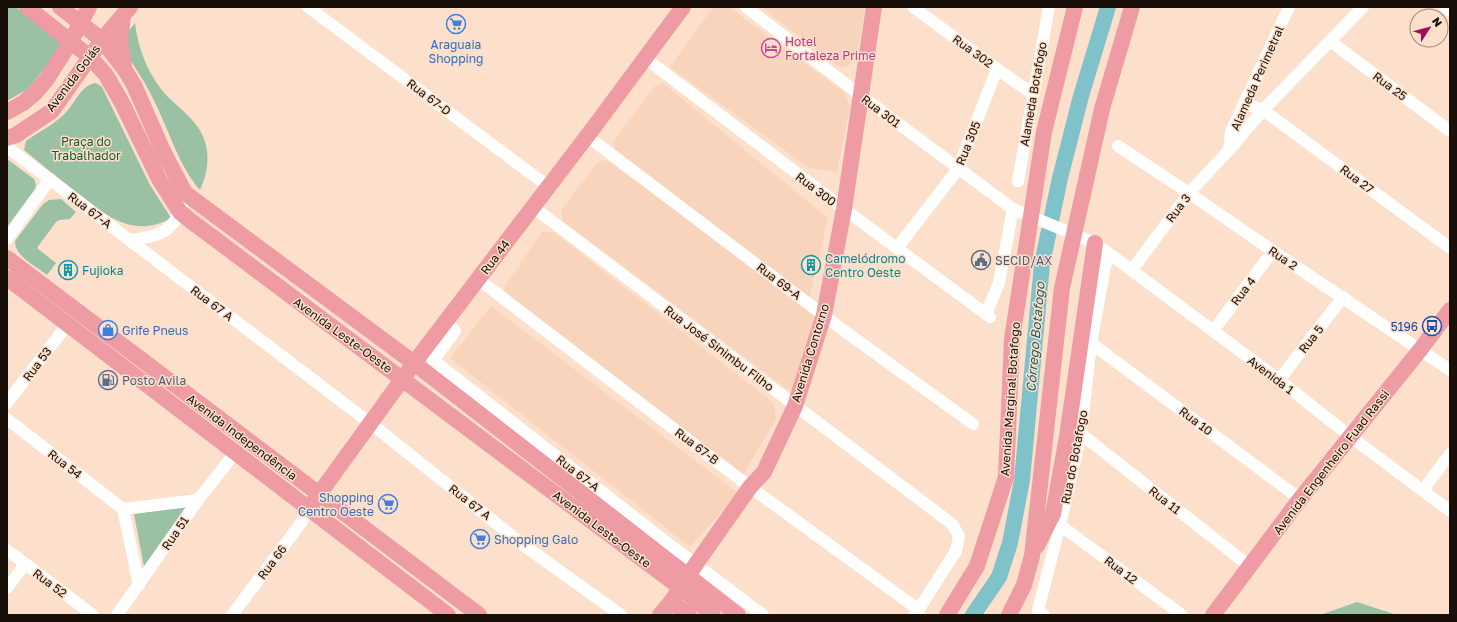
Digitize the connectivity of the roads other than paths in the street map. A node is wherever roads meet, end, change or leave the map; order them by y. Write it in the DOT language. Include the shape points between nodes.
graph roads {
  1 [pos="28,7"];
  2 [pos="60,7"];
  3 [pos="90,7"];
  4 [pos="308,7"];
  5 [pos="683,7"];
  6 [pos="746,7"];
  7 [pos="874,7"];
  8 [pos="913,7"];
  9 [pos="1049,7"];
  10 [pos="1075,7"];
  11 [pos="1132,7"];
  12 [pos="1289,7"];
  13 [pos="1364,7"];
  14 [pos="1445,7"];
  15 [pos="127,11"];
  16 [pos="1450,11"];
  17 [pos="80,23"];
  18 [pos="102,40"];
  19 [pos="71,41"];
  20 [pos="1330,41"];
  21 [pos="90,57"];
  22 [pos="645,58"];
  23 [pos="997,69"];
  24 [pos="124,70"];
  25 [pos="1034,94"];
  26 [pos="860,95"];
  27 [pos="1244,103"];
  28 [pos="1263,110"];
  29 [pos="7,112"];
  30 [pos="1450,131"];
  31 [pos="587,136"];
  32 [pos="7,138"];
  33 [pos="1118,146"];
  34 [pos="7,147"];
  35 [pos="1229,150"];
  36 [pos="958,169"];
  37 [pos="50,179"];
  38 [pos="1018,181"];
  39 [pos="549,187"];
  40 [pos="185,193"];
  41 [pos="1189,193"];
  42 [pos="533,207"];
  43 [pos="844,209"];
  44 [pos="1016,211"];
  45 [pos="180,212"];
  46 [pos="7,239"];
  47 [pos="130,240"];
  48 [pos="1092,242"];
  49 [pos="897,248"];
  50 [pos="1450,248"];
  51 [pos="1273,251"];
  52 [pos="1109,254"];
  53 [pos="7,258"];
  54 [pos="1132,270"];
  55 [pos="7,278"];
  56 [pos="478,279"];
  57 [pos="1342,297"];
  58 [pos="1450,310"];
  59 [pos="824,315"];
  60 [pos="67,325"];
  61 [pos="450,327"];
  62 [pos="1213,331"];
  63 [pos="1091,343"];
  64 [pos="1420,350"];
  65 [pos="414,363"];
  66 [pos="1450,370"];
  67 [pos="403,379"];
  68 [pos="1279,380"];
  69 [pos="7,403"];
  70 [pos="795,406"];
  71 [pos="7,419"];
  72 [pos="972,424"];
  73 [pos="374,427"];
  74 [pos="1081,434"];
  75 [pos="1351,437"];
  76 [pos="235,452"];
  77 [pos="1450,454"];
  78 [pos="750,487"];
  79 [pos="1423,490"];
  80 [pos="318,495"];
  81 [pos="1300,499"];
  82 [pos="198,500"];
  83 [pos="123,508"];
  84 [pos="309,508"];
  85 [pos="1450,511"];
  86 [pos="1060,525"];
  87 [pos="7,550"];
  88 [pos="666,550"];
  89 [pos="1032,556"];
  90 [pos="25,564"];
  91 [pos="1251,565"];
  92 [pos="689,576"];
  93 [pos="139,585"];
  94 [pos="7,588"];
  95 [pos="671,602"];
  96 [pos="917,612"];
  97 [pos="1041,613"];
  98 [pos="93,615"];
  99 [pos="117,615"];
  100 [pos="232,615"];
  101 [pos="448,615"];
  102 [pos="479,615"];
  103 [pos="621,615"];
  104 [pos="660,615"];
  105 [pos="689,615"];
  106 [pos="713,615"];
  107 [pos="738,615"];
  108 [pos="763,615"];
  109 [pos="947,615"];
  110 [pos="1009,615"];
  111 [pos="1182,615"];
  112 [pos="1214,615"];
  1 -- 19 [label="main road, Avenida Leste-Oeste"];
  2 -- 17 [label="main road, Avenida Leste-Oeste"];
  3 -- 17 [label="main road, Avenida Goiás"];
  4 -- 39 [label="street, Rua 67-D"];
  5 -- 22 [label="main road, Rua 44"];
  6 -- 26 [label="street, Rua 301"];
  7 -- 26 [label="main road, Avenida Contorno"];
  8 -- 23 [label="street, Rua 302"];
  9 -- 25 [label="street, Alameda Botafogo"];
  10 -- 109 [label="main road, Avenida Marginal Botafogo" via="1044,132 1012,339 1006,477 977,566"];
  11 -- 89 [label="main road" via="1102,109 1062,288"];
  12 -- 27 [label="street, Alameda Perimetral"];
  13 -- 20 [label="street, Rua 3"];
  14 -- 16 [label="street"];
  15 -- 18 [label="main road, Avenida Goiás"];
  15 -- 24 [label="main road" via="120,41"];
  17 -- 18 [label="main road, Avenida Leste-Oeste"];
  17 -- 19 [label="main road, Avenida Goiás"];
  18 -- 21 [label="main road, Avenida Goiás"];
  18 -- 24 [label="main road, Avenida Leste-Oeste"];
  19 -- 21 [label="main road, Avenida Leste-Oeste"];
  19 -- 29 [label="main road, Avenida Goiás" via="48,79 23,103"];
  20 -- 28 [label="street, Rua 3"];
  20 -- 30 [label="street, Rua 25"];
  21 -- 32 [label="main road, Avenida Goiás" via="52,111 16,135"];
  21 -- 45 [label="main road, Avenida Leste-Oeste" via="106,75 150,163"];
  22 -- 31 [label="main road, Rua 44"];
  22 -- 43 [label="street, Rua 300"];
  23 -- 25 [label="street, Rua 302"];
  23 -- 36 [label="street, Rua 305"];
  24 -- 40 [label="main road, Avenida Leste-Oeste" via="134,85"];
  25 -- 38 [label="street, Alameda Botafogo"];
  26 -- 36 [label="street, Rua 301"];
  26 -- 43 [label="main road, Avenida Contorno"];
  27 -- 28 [label="street, Rua 27"];
  27 -- 35 [label="street, Alameda Perimetral" via="1231,132"];
  28 -- 35 [label="street, Rua 3"];
  28 -- 50 [label="street, Rua 27"];
  31 -- 39 [label="main road, Rua 44"];
  31 -- 59 [label="street, Rua 69-A"];
  33 -- 41 [label="street, Rua 2"];
  34 -- 37 [label="street"];
  35 -- 41 [label="street, Rua 3"];
  36 -- 44 [label="street, Rua 301"];
  36 -- 49 [label="street, Rua 305"];
  37 -- 46 [label="street"];
  37 -- 47 [label="street, Rua 67-A"];
  39 -- 42 [label="main road, Rua 44"];
  40 -- 45 [label="street"];
  40 -- 65 [label="main road, Avenida Leste-Oeste"];
  41 -- 51 [label="street, Rua 2"];
  41 -- 54 [label="street, Rua 3"];
  42 -- 56 [label="main road, Rua 44"];
  42 -- 70 [label="street, Rua José Sinimbu Filho"];
  43 -- 49 [label="street, Rua 300"];
  43 -- 59 [label="main road, Avenida Contorno"];
  44 -- 48 [label="street, Rua 301"];
  44 -- 49 [label="street, Rua 300" via="999,283 988,315"];
  45 -- 47 [label="street" via="166,231"];
  45 -- 67 [label="main road, Avenida Leste-Oeste"];
  47 -- 73 [label="street, Rua 67 A"];
  48 -- 52 [label="street, Avenida 1"];
  48 -- 89 [label="main road" via="1067,437 1053,514"];
  51 -- 57 [label="street, Rua 2"];
  51 -- 62 [label="street, Rua 4"];
  52 -- 54 [label="street, Avenida 1"];
  52 -- 63 [label="street, Rua do Botafogo"];
  53 -- 80 [label="main road, Avenida Independência"];
  54 -- 62 [label="street, Avenida 1"];
  55 -- 60 [label="main road, Avenida Independência"];
  56 -- 61 [label="main road, Rua 44"];
  56 -- 78 [label="street, Rua 67-B"];
  57 -- 64 [label="street, Rua 2"];
  57 -- 68 [label="street, Rua 5"];
  58 -- 64 [label="main road, Avenida Engenheiro Fuad Rassi"];
  59 -- 70 [label="main road, Avenida Contorno"];
  59 -- 72 [label="street, Rua 69-A"];
  60 -- 69 [label="street, Rua 53"];
  60 -- 76 [label="main road, Avenida Independência"];
  61 -- 65 [label="main road, Rua 44"];
  61 -- 88 [label="street, Rua 67-A" via="433,360"];
  62 -- 68 [label="street, Avenida 1"];
  63 -- 74 [label="street, Rua do Botafogo"];
  63 -- 81 [label="street, Rua 10"];
  64 -- 66 [label="street, Rua 2"];
  64 -- 75 [label="main road, Avenida Engenheiro Fuad Rassi"];
  65 -- 67 [label="main road, Rua 44"];
  65 -- 88 [label="main road, Avenida Leste-Oeste"];
  67 -- 73 [label="main road, Rua 44"];
  67 -- 92 [label="main road, Avenida Leste-Oeste"];
  68 -- 75 [label="street, Avenida 1"];
  70 -- 78 [label="main road, Avenida Contorno" via="764,472"];
  70 -- 96 [label="street, Rua José Sinimbu Filho" via="952,524 959,536 956,551"];
  71 -- 83 [label="street, Rua 54"];
  73 -- 80 [label="main road, Rua 44"];
  73 -- 103 [label="street, Rua 67 A" via="526,547"];
  74 -- 86 [label="street, Rua do Botafogo"];
  74 -- 91 [label="street, Rua 11" via="1236,556"];
  75 -- 79 [label="street, Avenida 1"];
  75 -- 81 [label="main road, Avenida Engenheiro Fuad Rassi"];
  76 -- 82 [label="street, Rua 51"];
  76 -- 84 [label="main road, Avenida Independência"];
  77 -- 79 [label="street"];
  78 -- 92 [label="main road, Avenida Contorno"];
  78 -- 96 [label="street, Rua 67-B"];
  79 -- 85 [label="street, Avenida 1"];
  80 -- 84 [label="main road, Rua 44"];
  80 -- 102 [label="main road, Avenida Independência"];
  81 -- 91 [label="main road, Avenida Engenheiro Fuad Rassi"];
  82 -- 83 [label="street"];
  82 -- 93 [label="street, Rua 51"];
  83 -- 93 [label="street"];
  84 -- 100 [label="street, Rua 66" via="301,523"];
  84 -- 101 [label="main road, Avenida Independência"];
  86 -- 97 [label="street, Rua do Botafogo"];
  86 -- 111 [label="street, Rua 12"];
  87 -- 90 [label="street, Rua 52"];
  88 -- 92 [label="main road, Avenida Leste-Oeste"];
  89 -- 110 [label="main road" via="1024,585"];
  90 -- 94 [label="street"];
  90 -- 98 [label="street, Rua 52"];
  91 -- 112 [label="main road, Avenida Engenheiro Fuad Rassi"];
  92 -- 95 [label="main road, Avenida Contorno"];
  92 -- 106 [label="main road, Avenida Leste-Oeste"];
  92 -- 107 [label="main road, Avenida Leste-Oeste"];
  92 -- 108 [label="street"];
  93 -- 99 [label="street, Rua 51"];
  95 -- 104 [label="main road, Avenida Contorno"];
  95 -- 105 [label="main road"];
}
